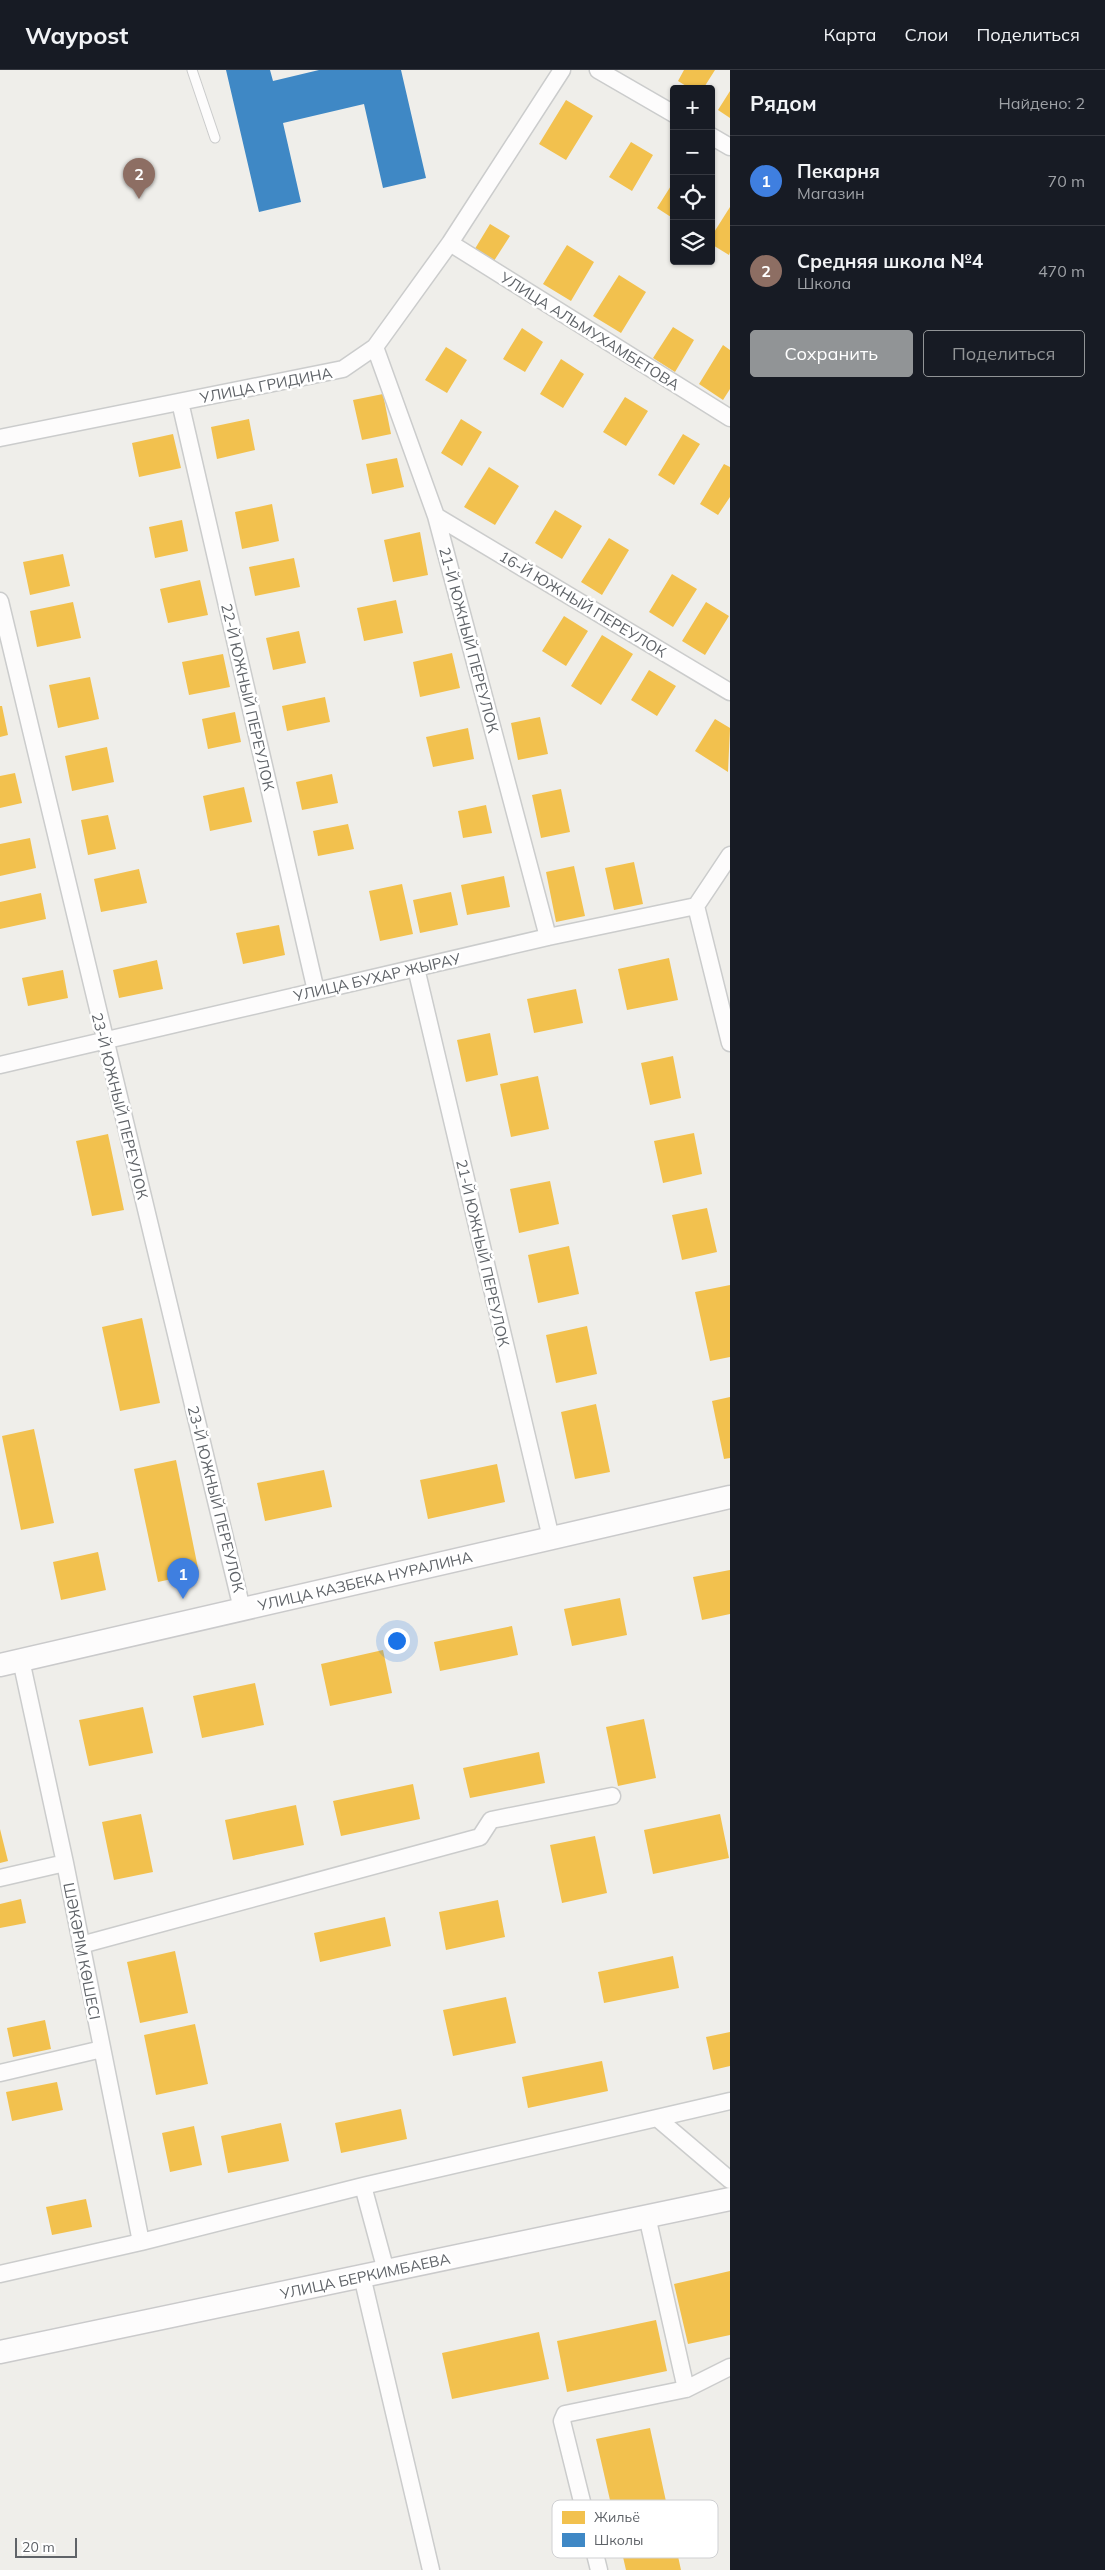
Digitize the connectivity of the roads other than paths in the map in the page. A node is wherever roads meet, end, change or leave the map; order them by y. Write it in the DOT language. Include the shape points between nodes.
graph roads {
  1 [pos="192,70"];
  2 [pos="562,70"];
  3 [pos="598,70"];
  4 [pos="670,112"];
  5 [pos="215,138"];
  6 [pos="715,139"];
  7 [pos="730,148"];
  8 [pos="450,243"];
  9 [pos="375,347"];
  10 [pos="180,402"];
  11 [pos="730,418"];
  12 [pos="0,438"];
  13 [pos="436,516"];
  14 [pos="0,601"];
  15 [pos="730,692"];
  16 [pos="730,855"];
  17 [pos="696,906"];
  18 [pos="548,937"];
  19 [pos="416,968"];
  20 [pos="316,991"];
  21 [pos="104,1040"];
  22 [pos="730,1043"];
  23 [pos="0,1065"];
  24 [pos="730,1497"];
  25 [pos="551,1538"];
  26 [pos="242,1609"];
  27 [pos="10,1663"];
  28 [pos="612,1796"];
  29 [pos="65,1863"];
  30 [pos="0,1878"];
  31 [pos="81,1945"];
  32 [pos="102,2050"];
  33 [pos="0,2073"];
  34 [pos="730,2101"];
  35 [pos="657,2118"];
  36 [pos="730,2180"];
  37 [pos="363,2186"];
  38 [pos="730,2199"];
  39 [pos="647,2216"];
  40 [pos="141,2242"];
  41 [pos="386,2271"];
  42 [pos="0,2274"];
  43 [pos="362,2276"];
  44 [pos="0,2352"];
  45 [pos="730,2367"];
  46 [pos="686,2389"];
  47 [pos="582,2500"];
  48 [pos="432,2570"];
  1 -- 5 [label="lane"];
  2 -- 8 [label="street, УЛИЦА ГРИДИНА"];
  3 -- 4 [label="street"];
  6 -- 7 [label="street"];
  8 -- 9 [label="street, УЛИЦА ГРИДИНА"];
  8 -- 11 [label="street, УЛИЦА АЛЬМУХАМБЕТОВА"];
  9 -- 10 [label="street, УЛИЦА ГРИДИНА" via="343,369"];
  9 -- 13 [label="street, 21-Й ЮЖНЫЙ ПЕРЕУЛОК"];
  10 -- 12 [label="street, УЛИЦА ГРИДИНА"];
  10 -- 20 [label="street, 22-Й ЮЖНЫЙ ПЕРЕУЛОК"];
  13 -- 15 [label="street, 16-Й ЮЖНЫЙ ПЕРЕУЛОК"];
  13 -- 18 [label="street, 21-Й ЮЖНЫЙ ПЕРЕУЛОК"];
  14 -- 21 [label="street, 23-Й ЮЖНЫЙ ПЕРЕУЛОК"];
  16 -- 17 [label="street"];
  17 -- 18 [label="street, УЛИЦА БУХАР ЖЫРАУ"];
  17 -- 22 [label="street"];
  18 -- 19 [label="street, УЛИЦА БУХАР ЖЫРАУ"];
  19 -- 20 [label="street, УЛИЦА БУХАР ЖЫРАУ"];
  19 -- 25 [label="street, 21-Й ЮЖНЫЙ ПЕРЕУЛОК"];
  20 -- 21 [label="street, УЛИЦА БУХАР ЖЫРАУ"];
  21 -- 23 [label="street, УЛИЦА БУХАР ЖЫРАУ"];
  21 -- 26 [label="street, 23-Й ЮЖНЫЙ ПЕРЕУЛОК"];
  24 -- 25 [label="street, УЛИЦА КАЗБЕКА НУРАЛИНА"];
  25 -- 26 [label="street, УЛИЦА КАЗБЕКА НУРАЛИНА"];
  26 -- 27 [label="street, УЛИЦА КАЗБЕКА НУРАЛИНА"];
  27 -- 29 [label="street, ШӘКӘРІМ КӨШЕСІ"];
  28 -- 31 [label="street" via="491,1820 480,1837"];
  29 -- 30 [label="street"];
  29 -- 31 [label="street, ШӘКӘРІМ КӨШЕСІ"];
  31 -- 32 [label="street, ШӘКӘРІМ КӨШЕСІ"];
  32 -- 33 [label="street"];
  32 -- 40 [label="street, ШӘКӘРІМ КӨШЕСІ"];
  34 -- 35 [label="street"];
  35 -- 36 [label="street"];
  35 -- 37 [label="street"];
  37 -- 40 [label="street"];
  37 -- 41 [label="street"];
  38 -- 39 [label="street, УЛИЦА БЕРКИМБАЕВА"];
  39 -- 41 [label="street, УЛИЦА БЕРКИМБАЕВА"];
  39 -- 46 [label="street"];
  40 -- 42 [label="street"];
  41 -- 43 [label="street, УЛИЦА БЕРКИМБАЕВА"];
  43 -- 44 [label="street, УЛИЦА БЕРКИМБАЕВА"];
  43 -- 48 [label="street"];
  45 -- 46 [label="street"];
  46 -- 47 [label="street" via="565,2414 562,2421"];
}
